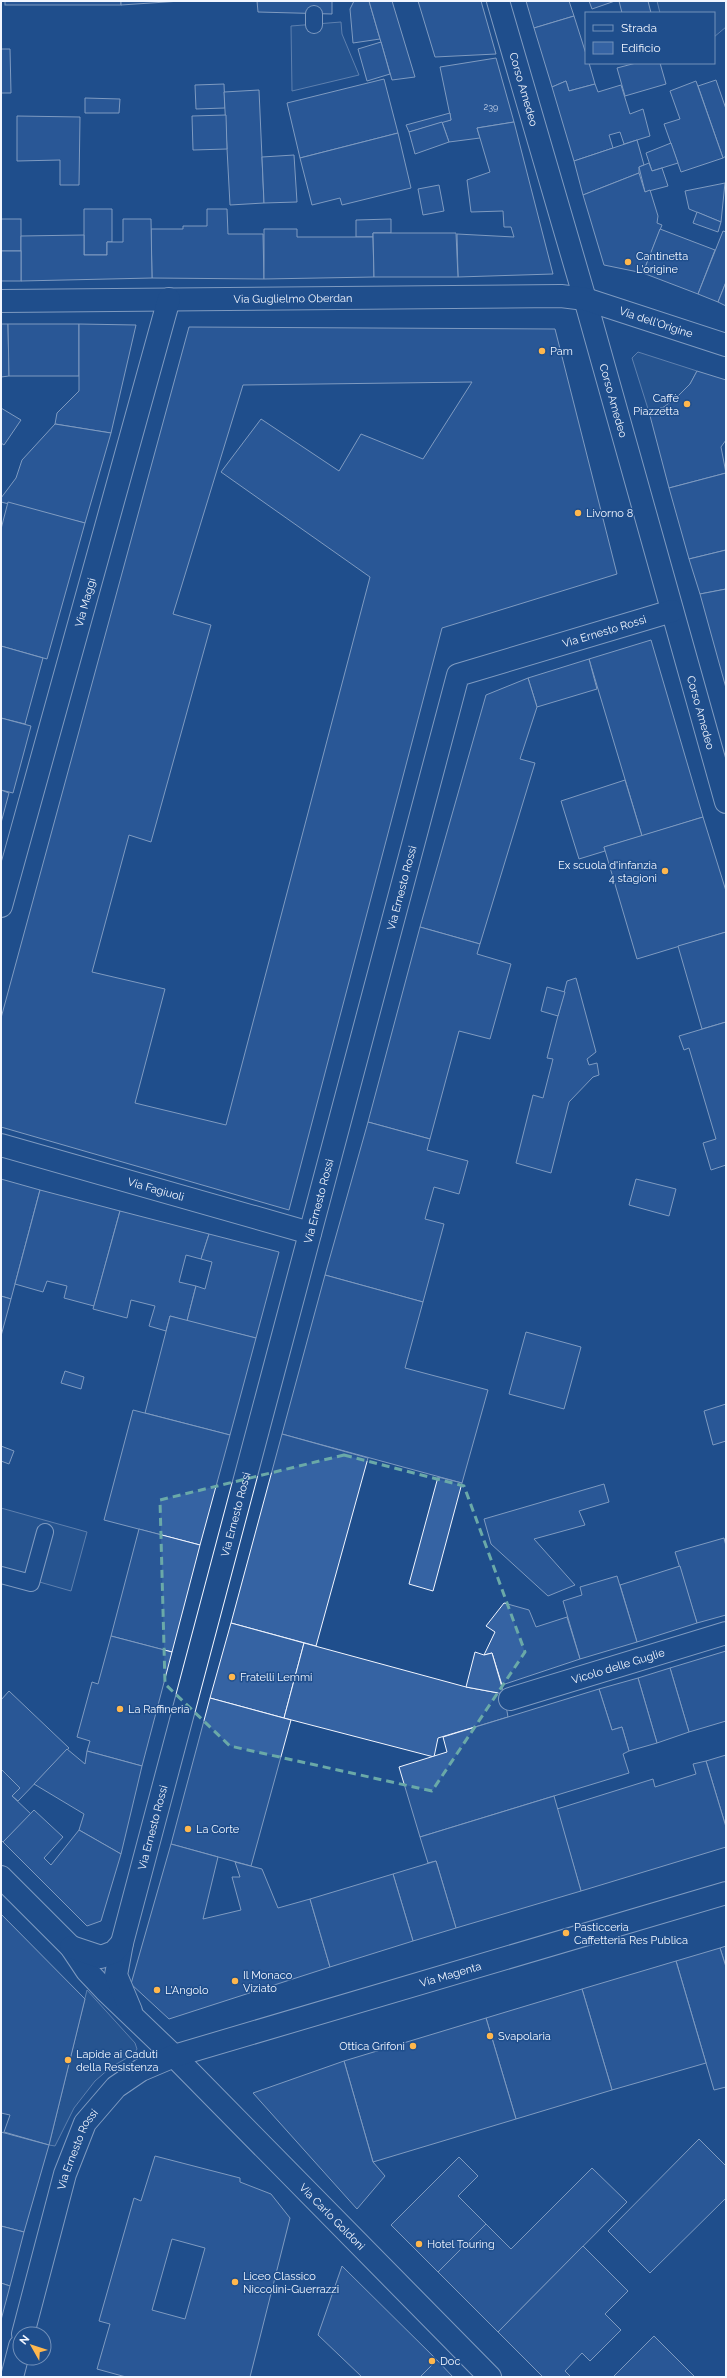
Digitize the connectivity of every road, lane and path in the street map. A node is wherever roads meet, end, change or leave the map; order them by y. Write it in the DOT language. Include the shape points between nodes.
graph roads {
  1 [pos="498,1"];
  2 [pos="169,299"];
  3 [pos="585,299"];
  4 [pos="1,301"];
  5 [pos="726,345"];
  6 [pos="672,611"];
  7 [pos="726,802"];
  8 [pos="1,906"];
  9 [pos="1,1146"];
  10 [pos="310,1233"];
  11 [pos="45,1532"];
  12 [pos="1,1575"];
  13 [pos="726,1633"];
  14 [pos="510,1699"];
  15 [pos="1,1877"];
  16 [pos="726,1893"];
  17 [pos="122,1943"];
  18 [pos="71,1947"];
  19 [pos="136,2021"];
  20 [pos="174,2056"];
  21 [pos="25,2326"];
  22 [pos="15,2366"];
  23 [pos="12,2377"];
  24 [pos="490,2377"];
  1 -- 3 [label="street, Corso Amedeo"];
  2 -- 3 [label="street, Via Guglielmo Oberdan" via="561,296"];
  2 -- 4 [label="street, Via Guglielmo Oberdan"];
  2 -- 8 [label="street, Via Maggi"];
  3 -- 5 [label="street, Via dell'Origine"];
  3 -- 6 [label="street, Corso Amedeo"];
  6 -- 7 [label="street, Corso Amedeo"];
  6 -- 10 [label="street, Via Ernesto Rossi" via="458,675"];
  9 -- 10 [label="street, Via Fagiuoli"];
  10 -- 17 [label="street, Via Ernesto Rossi"];
  11 -- 12 [label="lane" via="31,1583"];
  13 -- 14 [label="street, Vicolo delle Guglie"];
  15 -- 18 [label="street"];
  16 -- 20 [label="street, Via Magenta"];
  17 -- 18 [label="street" via="114,1952 101,1958"];
  17 -- 19 [label="street, Via Ernesto Rossi" via="116,1975"];
  18 -- 19 [label="street, Via Ernesto Rossi" via="88,1971"];
  19 -- 20 [label="street, Via Ernesto Rossi"];
  20 -- 21 [label="street, Via Ernesto Rossi" via="141,2070 116,2087 85,2123 65,2174"];
  20 -- 24 [label="street, Via Carlo Goldoni"];
  22 -- 23 [label="street"];
}
